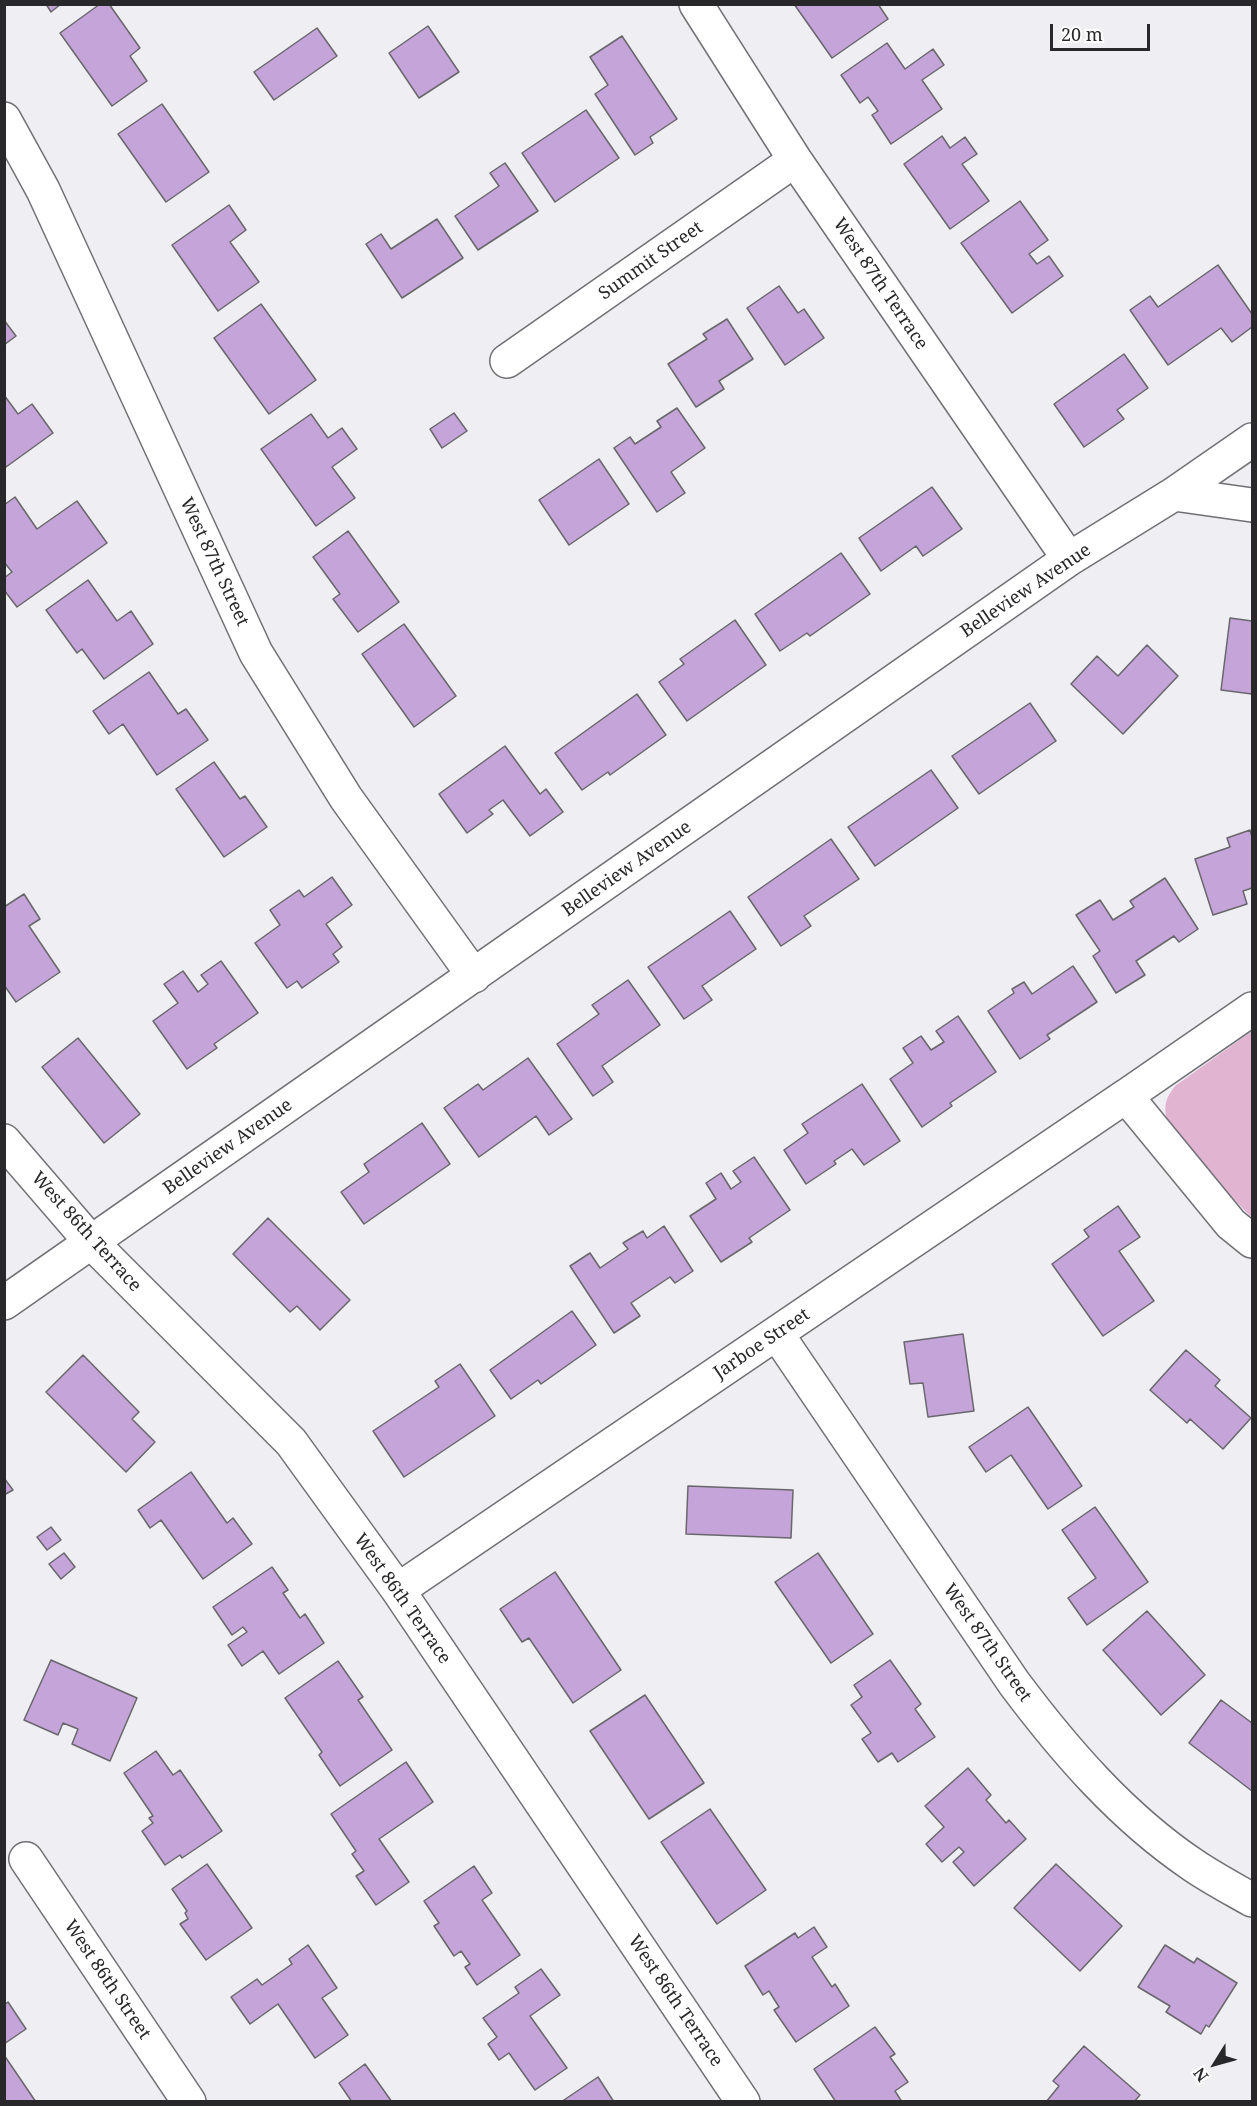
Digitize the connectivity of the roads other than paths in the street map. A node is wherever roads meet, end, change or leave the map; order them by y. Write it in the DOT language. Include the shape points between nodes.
graph roads {
  1 [pos="696,4"];
  2 [pos="4,119"];
  3 [pos="795,160"];
  4 [pos="507,361"];
  5 [pos="1252,440"];
  6 [pos="1174,494"];
  7 [pos="1252,505"];
  8 [pos="1069,559"];
  9 [pos="474,976"];
  10 [pos="1252,1009"];
  11 [pos="1126,1096"];
  12 [pos="4,1141"];
  13 [pos="1252,1241"];
  14 [pos="91,1242"];
  15 [pos="4,1303"];
  16 [pos="777,1334"];
  17 [pos="398,1590"];
  18 [pos="26,1859"];
  19 [pos="1252,1900"];
  20 [pos="189,2102"];
  21 [pos="743,2102"];
  1 -- 3 [label="street, West 87th Terrace"];
  2 -- 9 [label="street, West 87th Street" via="43,190 256,653 346,798"];
  3 -- 4 [label="street, Summit Street"];
  3 -- 8 [label="street, West 87th Terrace"];
  5 -- 6 [label="street, Belleview Avenue"];
  6 -- 7 [label="street"];
  6 -- 8 [label="street, Belleview Avenue"];
  8 -- 9 [label="street, Belleview Avenue"];
  9 -- 14 [label="street, Belleview Avenue"];
  10 -- 11 [label="street, Jarboe Street"];
  11 -- 13 [label="street" via="1231,1224"];
  11 -- 16 [label="street, Jarboe Street"];
  12 -- 14 [label="street, West 86th Terrace"];
  14 -- 15 [label="street, Belleview Avenue"];
  14 -- 17 [label="street, West 86th Terrace" via="291,1442"];
  16 -- 17 [label="street, Jarboe Street"];
  16 -- 19 [label="street, West 87th Street" via="1046,1726 1085,1771 1142,1824 1193,1865"];
  17 -- 21 [label="street, West 86th Terrace"];
  18 -- 20 [label="street, West 86th Street"];
}
